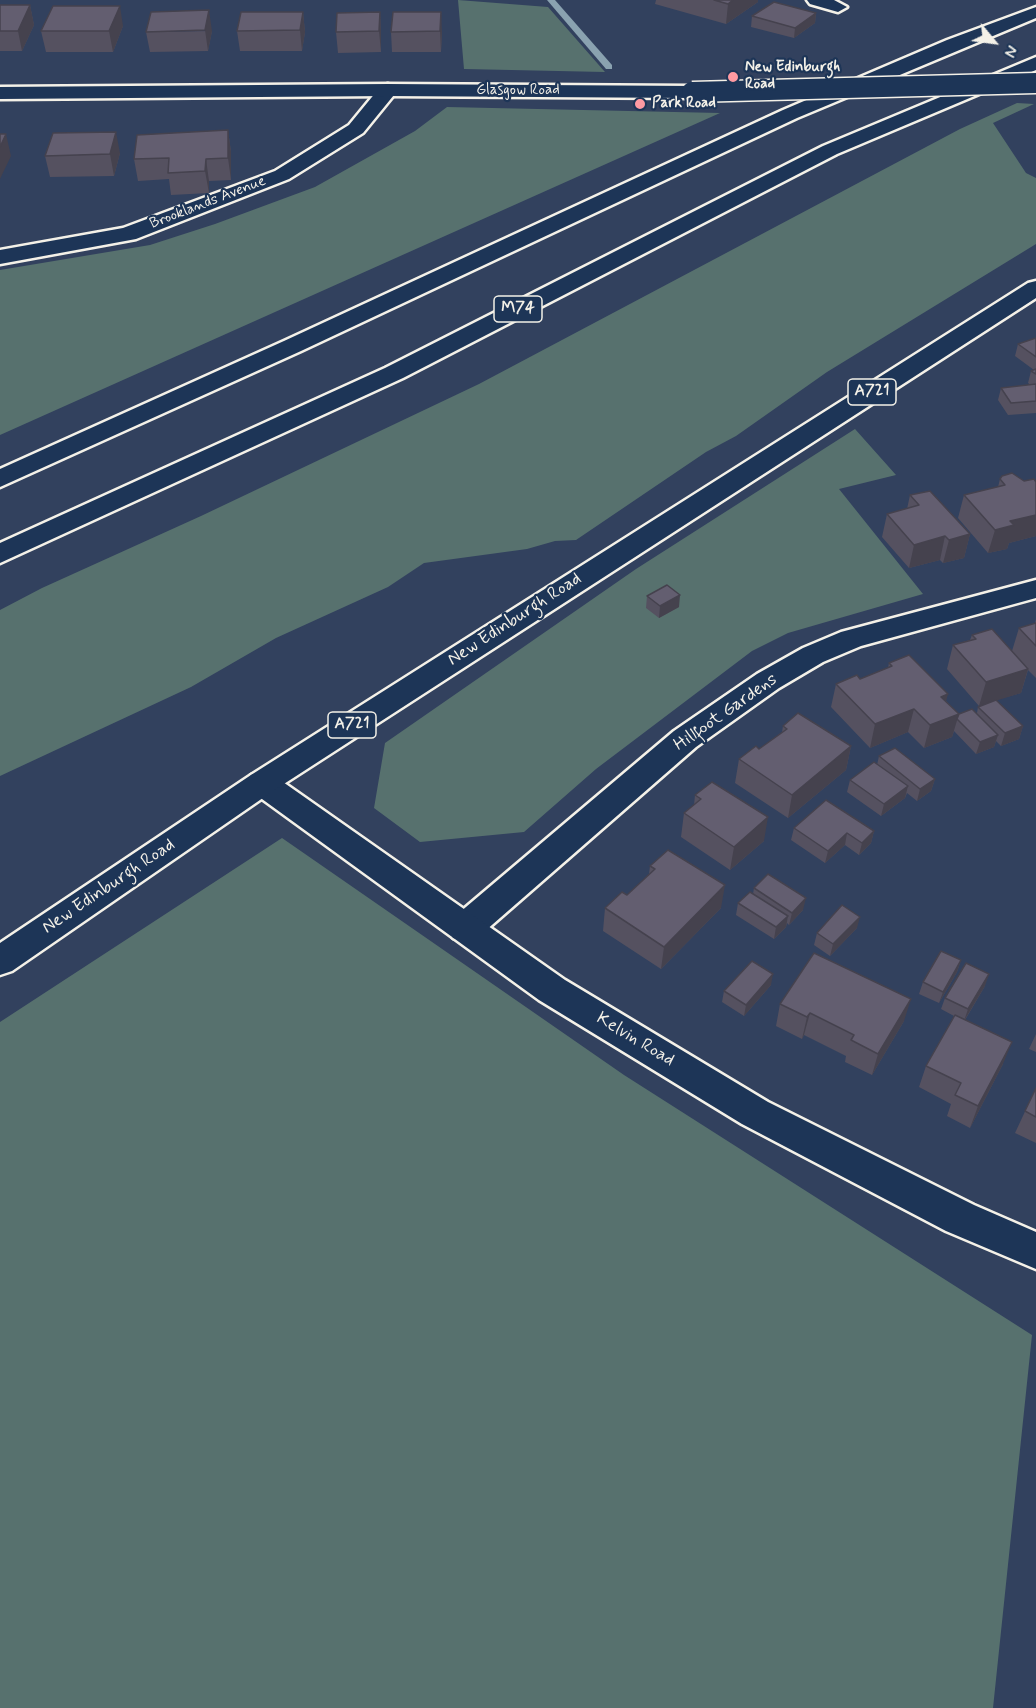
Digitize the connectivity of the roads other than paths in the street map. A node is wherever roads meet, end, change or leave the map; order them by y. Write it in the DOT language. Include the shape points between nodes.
graph roads {
  1 [pos="816,0"];
  2 [pos="838,7"];
  3 [pos="1036,12"];
  4 [pos="1036,63"];
  5 [pos="1036,83"];
  6 [pos="388,90"];
  7 [pos="0,93"];
  8 [pos="0,256"];
  9 [pos="1036,288"];
  10 [pos="0,478"];
  11 [pos="0,554"];
  12 [pos="1036,589"];
  13 [pos="262,783"];
  14 [pos="465,928"];
  15 [pos="0,961"];
  16 [pos="1036,1251"];
  1 -- 2 [label="main road"];
  3 -- 10 [label="main road" via="773,122 227,377"];
  4 -- 11 [label="main road, M74" via="830,150 394,373"];
  5 -- 6 [label="main road, Glasgow Road, bridge" via="692,92"];
  6 -- 7 [label="main road, Glasgow Road"];
  6 -- 8 [label="main road, Brooklands Avenue" via="356,129 282,175 128,234"];
  9 -- 13 [label="main road, New Edinburgh Road / A721"];
  12 -- 14 [label="main road, Hillfoot Gardens" via="851,639 768,681 685,739"];
  13 -- 14 [label="main road, Kelvin Road"];
  13 -- 15 [label="main road, New Edinburgh Road / A721"];
  14 -- 16 [label="main road, Kelvin Road" via="552,990 755,1113 960,1218"];
}
